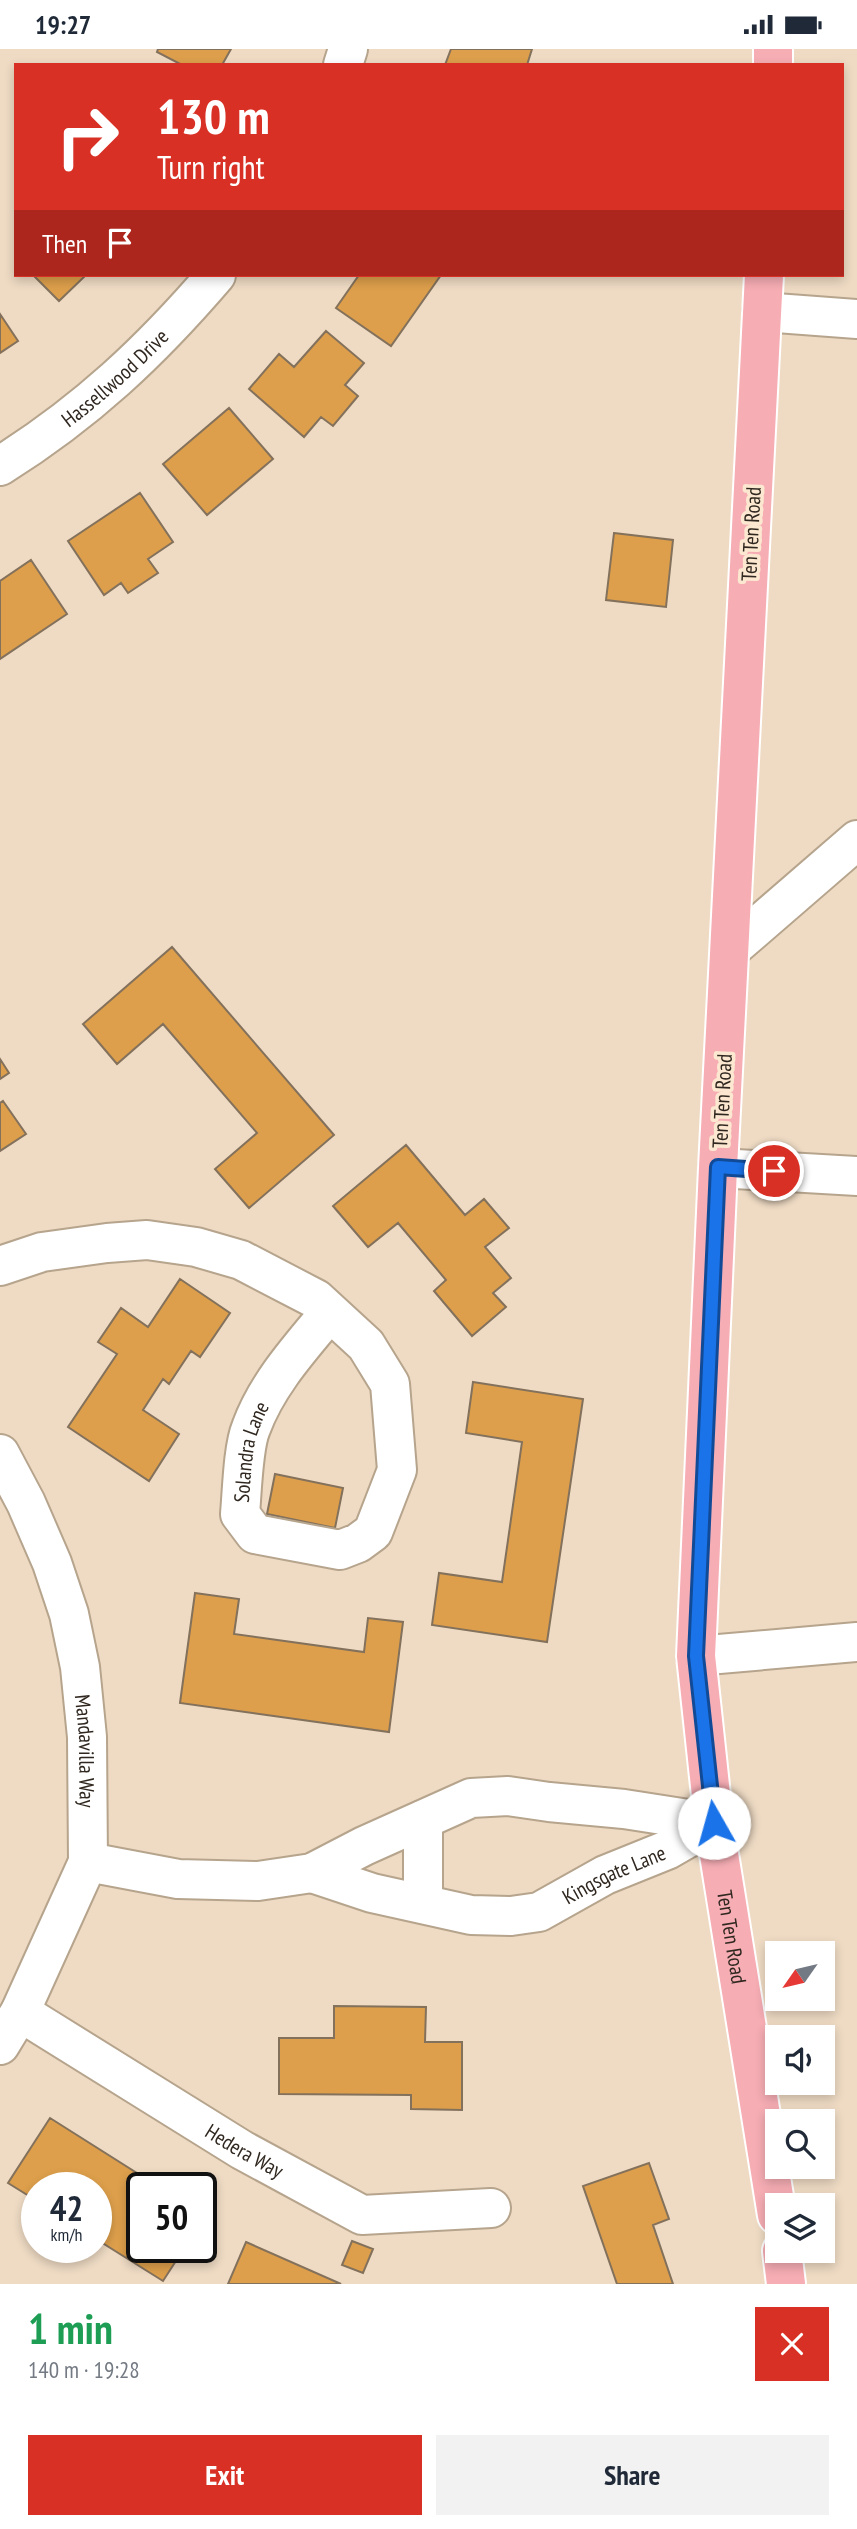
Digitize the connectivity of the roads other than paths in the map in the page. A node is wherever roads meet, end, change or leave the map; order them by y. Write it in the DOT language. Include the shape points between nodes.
graph roads {
  1 [pos="214,277"];
  2 [pos="764,277"];
  3 [pos="762,312"];
  4 [pos="857,319"];
  5 [pos="0,466"];
  6 [pos="857,840"];
  7 [pos="730,950"];
  8 [pos="718,1167"];
  9 [pos="857,1176"];
  10 [pos="0,1266"];
  11 [pos="330,1312"];
  12 [pos="0,1454"];
  13 [pos="857,1642"];
  14 [pos="696,1656"];
  15 [pos="424,1820"];
  16 [pos="714,1823"];
  17 [pos="88,1862"];
  18 [pos="312,1873"];
  19 [pos="423,1903"];
  20 [pos="20,2013"];
  21 [pos="0,2045"];
  22 [pos="773,2193"];
  23 [pos="491,2208"];
  24 [pos="783,2263"];
  25 [pos="786,2284"];
  1 -- 5 [label="street, Hassellwood Drive" via="119,378 73,417"];
  2 -- 3 [label="main road, Ten Ten Road"];
  3 -- 4 [label="street"];
  3 -- 7 [label="main road, Ten Ten Road"];
  6 -- 7 [label="street"];
  7 -- 8 [label="main road, Ten Ten Road"];
  8 -- 9 [label="street"];
  8 -- 14 [label="main road, Ten Ten Road"];
  10 -- 11 [label="street, Solandra Lane" via="42,1252 147,1240 241,1260"];
  11 -- 11 [label="street, Solandra Lane" via="366,1345 390,1384 397,1469 373,1532 340,1550 255,1534 240,1514 250,1430 269,1392"];
  12 -- 17 [label="street, Mandavilla Way" via="52,1563 69,1614 87,1737"];
  13 -- 14 [label="street"];
  14 -- 16 [label="main road, Ten Ten Road"];
  15 -- 16 [label="street, Kingsgate Lane" via="471,1798 508,1796"];
  15 -- 18 [label="street, Kingsgate Lane"];
  15 -- 19 [label="street"];
  16 -- 19 [label="street, Kingsgate Lane" via="539,1912 471,1916"];
  16 -- 22 [label="main road, Ten Ten Road"];
  17 -- 18 [label="street, Kingsgate Lane" via="178,1879 258,1881"];
  17 -- 20 [label="street, Mandavilla Way"];
  18 -- 19 [label="street, Kingsgate Lane" via="372,1893"];
  20 -- 21 [label="street, Mandavilla Way"];
  20 -- 23 [label="street, Hedera Way" via="242,2150 362,2215"];
  24 -- 25 [label="main road"];
}
